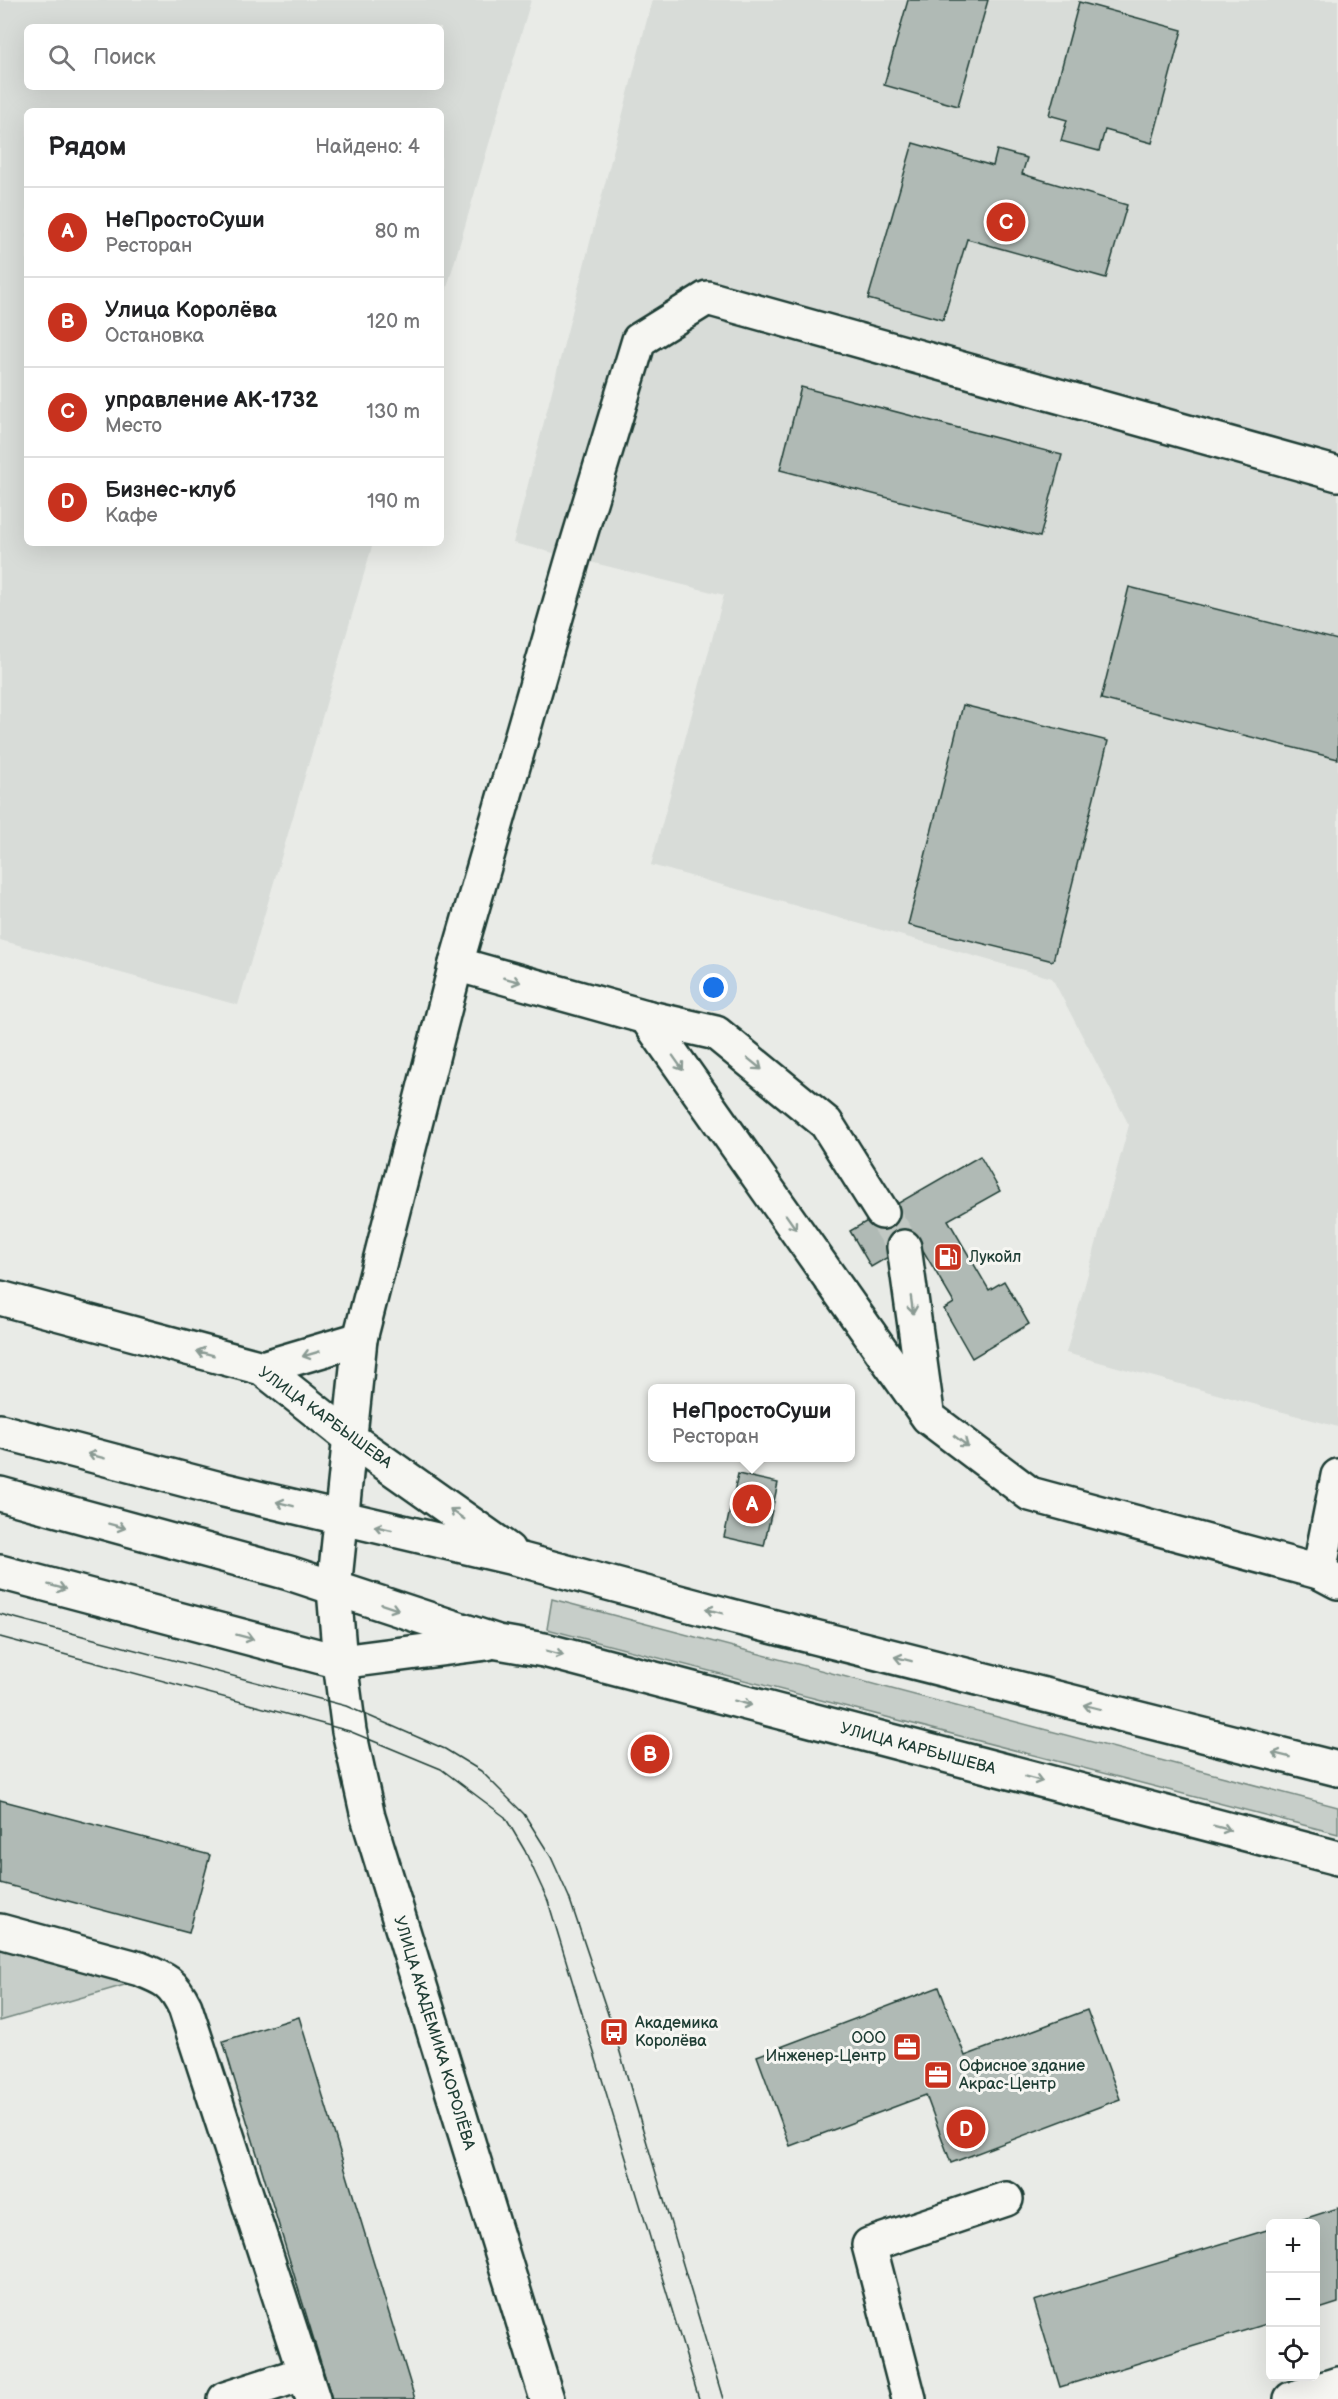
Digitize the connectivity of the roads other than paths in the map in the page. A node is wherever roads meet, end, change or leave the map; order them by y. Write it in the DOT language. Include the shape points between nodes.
graph roads {
  1 [pos="1338,474"];
  2 [pos="456,964"];
  3 [pos="646,1017"];
  4 [pos="882,1212"];
  5 [pos="904,1247"];
  6 [pos="0,1298"];
  7 [pos="360,1339"];
  8 [pos="262,1368"];
  9 [pos="928,1417"];
  10 [pos="0,1431"];
  11 [pos="351,1439"];
  12 [pos="1338,1476"];
  13 [pos="0,1494"];
  14 [pos="341,1519"];
  15 [pos="522,1560"];
  16 [pos="0,1572"];
  17 [pos="1328,1577"];
  18 [pos="334,1589"];
  19 [pos="498,1642"];
  20 [pos="340,1662"];
  21 [pos="1338,1769"];
  22 [pos="1338,1858"];
  23 [pos="0,1931"];
  24 [pos="1006,2199"];
  25 [pos="1338,2384"];
  26 [pos="309,2386"];
  27 [pos="225,2399"];
  28 [pos="547,2399"];
  29 [pos="909,2399"];
  30 [pos="1291,2399"];
  1 -- 2 [label="street, УЛИЦА АКАДЕМИКА КОРОЛЁВА" via="707,298 639,340"];
  2 -- 3 [label="street, one-way"];
  2 -- 7 [label="street, УЛИЦА АКАДЕМИКА КОРОЛЁВА"];
  3 -- 4 [label="street, one-way" via="716,1033 826,1122"];
  3 -- 9 [label="street, one-way"];
  5 -- 9 [label="street, one-way"];
  8 -- 6 [label="street, УЛИЦА КАРБЫШЕВА, one-way"];
  7 -- 8 [label="street, one-way"];
  7 -- 11 [label="street, УЛИЦА АКАДЕМИКА КОРОЛЁВА"];
  8 -- 11 [label="street, УЛИЦА КАРБЫШЕВА"];
  9 -- 17 [label="street, one-way" via="1030,1494"];
  14 -- 10 [label="street, УЛИЦА КАРБЫШЕВА, one-way"];
  11 -- 14 [label="street, УЛИЦА АКАДЕМИКА КОРОЛЁВА"];
  15 -- 11 [label="street, УЛИЦА КАРБЫШЕВА, one-way"];
  12 -- 17 [label="street"];
  13 -- 18 [label="street, УЛИЦА КАРБЫШЕВА, one-way" via="233,1557"];
  15 -- 14 [label="street, УЛИЦА КАРБЫШЕВА, one-way"];
  14 -- 18 [label="street, УЛИЦА АКАДЕМИКА КОРОЛЁВА"];
  21 -- 15 [label="street, УЛИЦА КАРБЫШЕВА, one-way"];
  16 -- 20 [label="street, УЛИЦА КАРБЫШЕВА, one-way"];
  18 -- 19 [label="street, УЛИЦА КАРБЫШЕВА, one-way"];
  18 -- 20 [label="street, УЛИЦА АКАДЕМИКА КОРОЛЁВА"];
  19 -- 20 [label="street, УЛИЦА КАРБЫШЕВА"];
  19 -- 22 [label="street, УЛИЦА КАРБЫШЕВА, one-way" via="544,1650"];
  20 -- 28 [label="street, УЛИЦА АКАДЕМИКА КОРОЛЁВА" via="349,1731 368,1817"];
  23 -- 26 [label="street" via="140,1969 160,1976 176,1989"];
  24 -- 29 [label="street" via="869,2245"];
  25 -- 30 [label="street"];
  26 -- 27 [label="street"];
}
